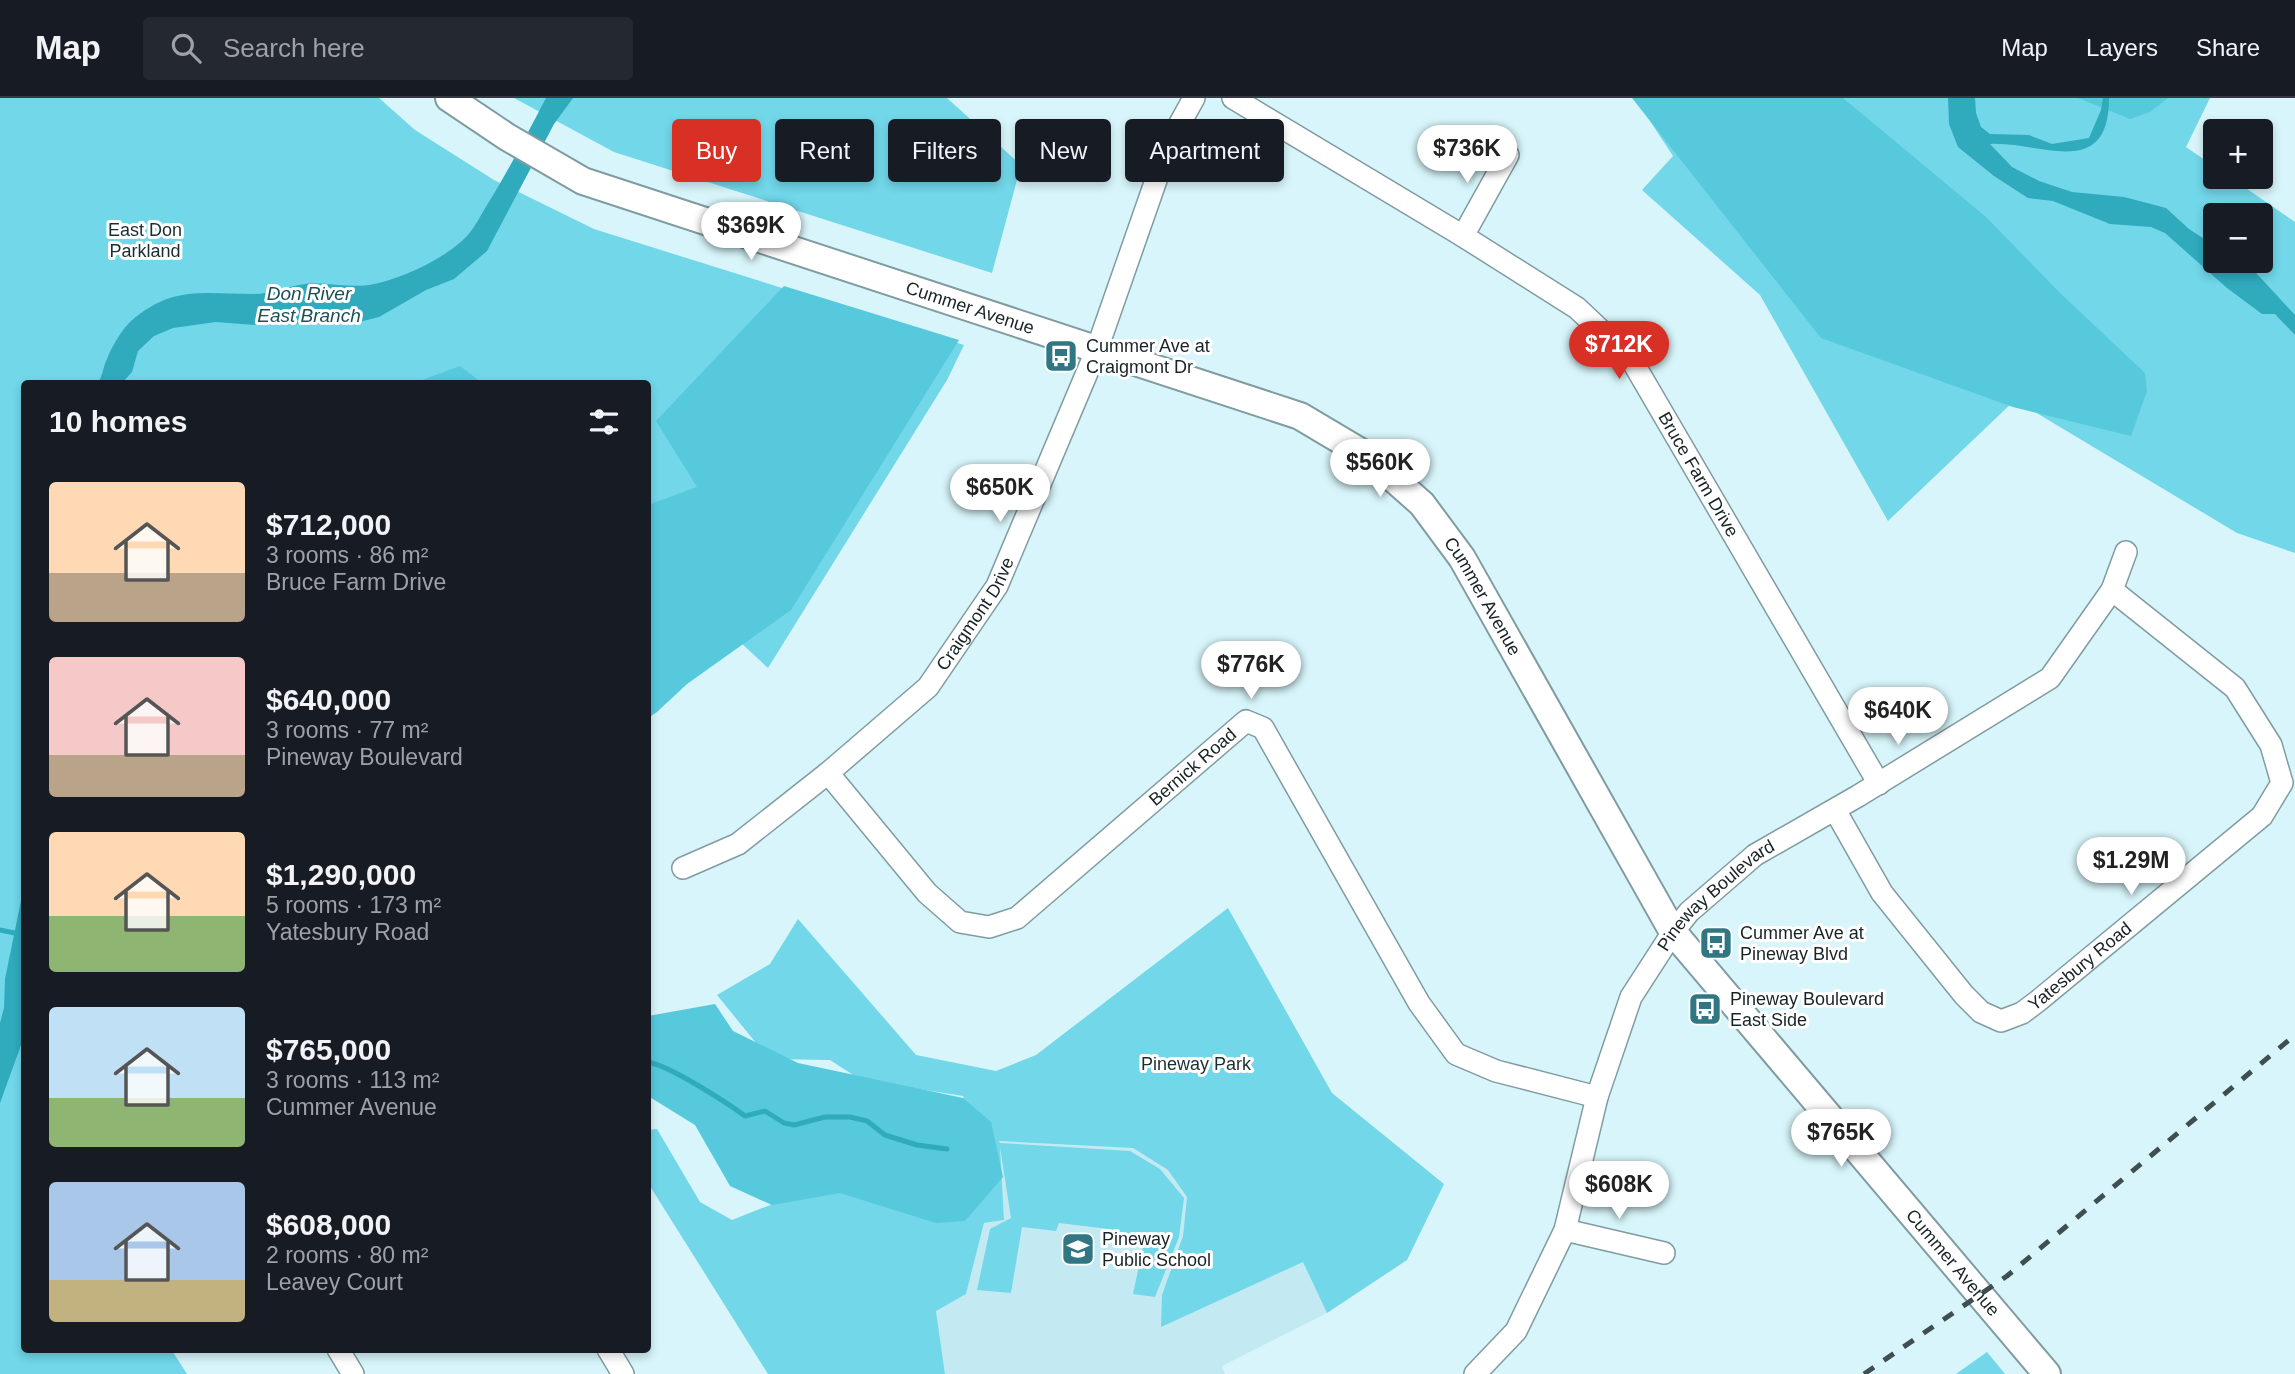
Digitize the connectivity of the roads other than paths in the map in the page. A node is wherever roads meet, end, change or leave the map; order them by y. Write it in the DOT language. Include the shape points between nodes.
graph roads {
  1 [pos="1194,98"];
  2 [pos="1233,98"];
  3 [pos="455,103"];
  4 [pos="1508,155"];
  5 [pos="1463,236"];
  6 [pos="1097,349"];
  7 [pos="2126,552"];
  8 [pos="2112,590"];
  9 [pos="828,773"];
  10 [pos="1879,784"];
  11 [pos="1835,810"];
  12 [pos="683,868"];
  13 [pos="1673,932"];
  14 [pos="1597,1097"];
  15 [pos="1565,1230"];
  16 [pos="1664,1253"];
  17 [pos="340,1353"];
  18 [pos="610,1353"];
  19 [pos="353,1374"];
  20 [pos="623,1374"];
  21 [pos="1475,1374"];
  22 [pos="2047,1374"];
  1 -- 6 [label="street, Craigmont Drive" via="1169,143"];
  2 -- 5 [label="street, Bruce Farm Drive"];
  3 -- 6 [label="street, Cummer Avenue" via="583,181"];
  4 -- 5 [label="street"];
  5 -- 10 [label="street, Bruce Farm Drive" via="1577,307 1631,359"];
  6 -- 9 [label="street, Craigmont Drive" via="997,586 928,687"];
  6 -- 13 [label="street, Cummer Avenue" via="1300,416 1368,457 1422,504 1462,558"];
  7 -- 8 [label="street, Pineway Boulevard"];
  8 -- 10 [label="street, Pineway Boulevard" via="2050,678"];
  8 -- 11 [label="street, Yatesbury Road" via="2235,688 2271,745 2281,783 2262,816 2038,1001 2001,1021 1981,1012 1882,893"];
  9 -- 12 [label="street, Craigmont Drive" via="738,844"];
  9 -- 14 [label="street, Bernick Road" via="927,893 960,922 989,928 1017,919 1246,721 1263,728 1419,1003 1456,1054 1496,1072"];
  10 -- 11 [label="street, Pineway Boulevard"];
  11 -- 13 [label="street, Pineway Boulevard" via="1755,855 1689,912"];
  13 -- 14 [label="street, Pineway Boulevard" via="1631,997"];
  13 -- 22 [label="street, Cummer Avenue"];
  14 -- 15 [label="street, Pineway Boulevard"];
  15 -- 16 [label="street"];
  15 -- 21 [label="street, Pineway Boulevard" via="1516,1331"];
  17 -- 19 [label="street"];
  18 -- 20 [label="street"];
}
